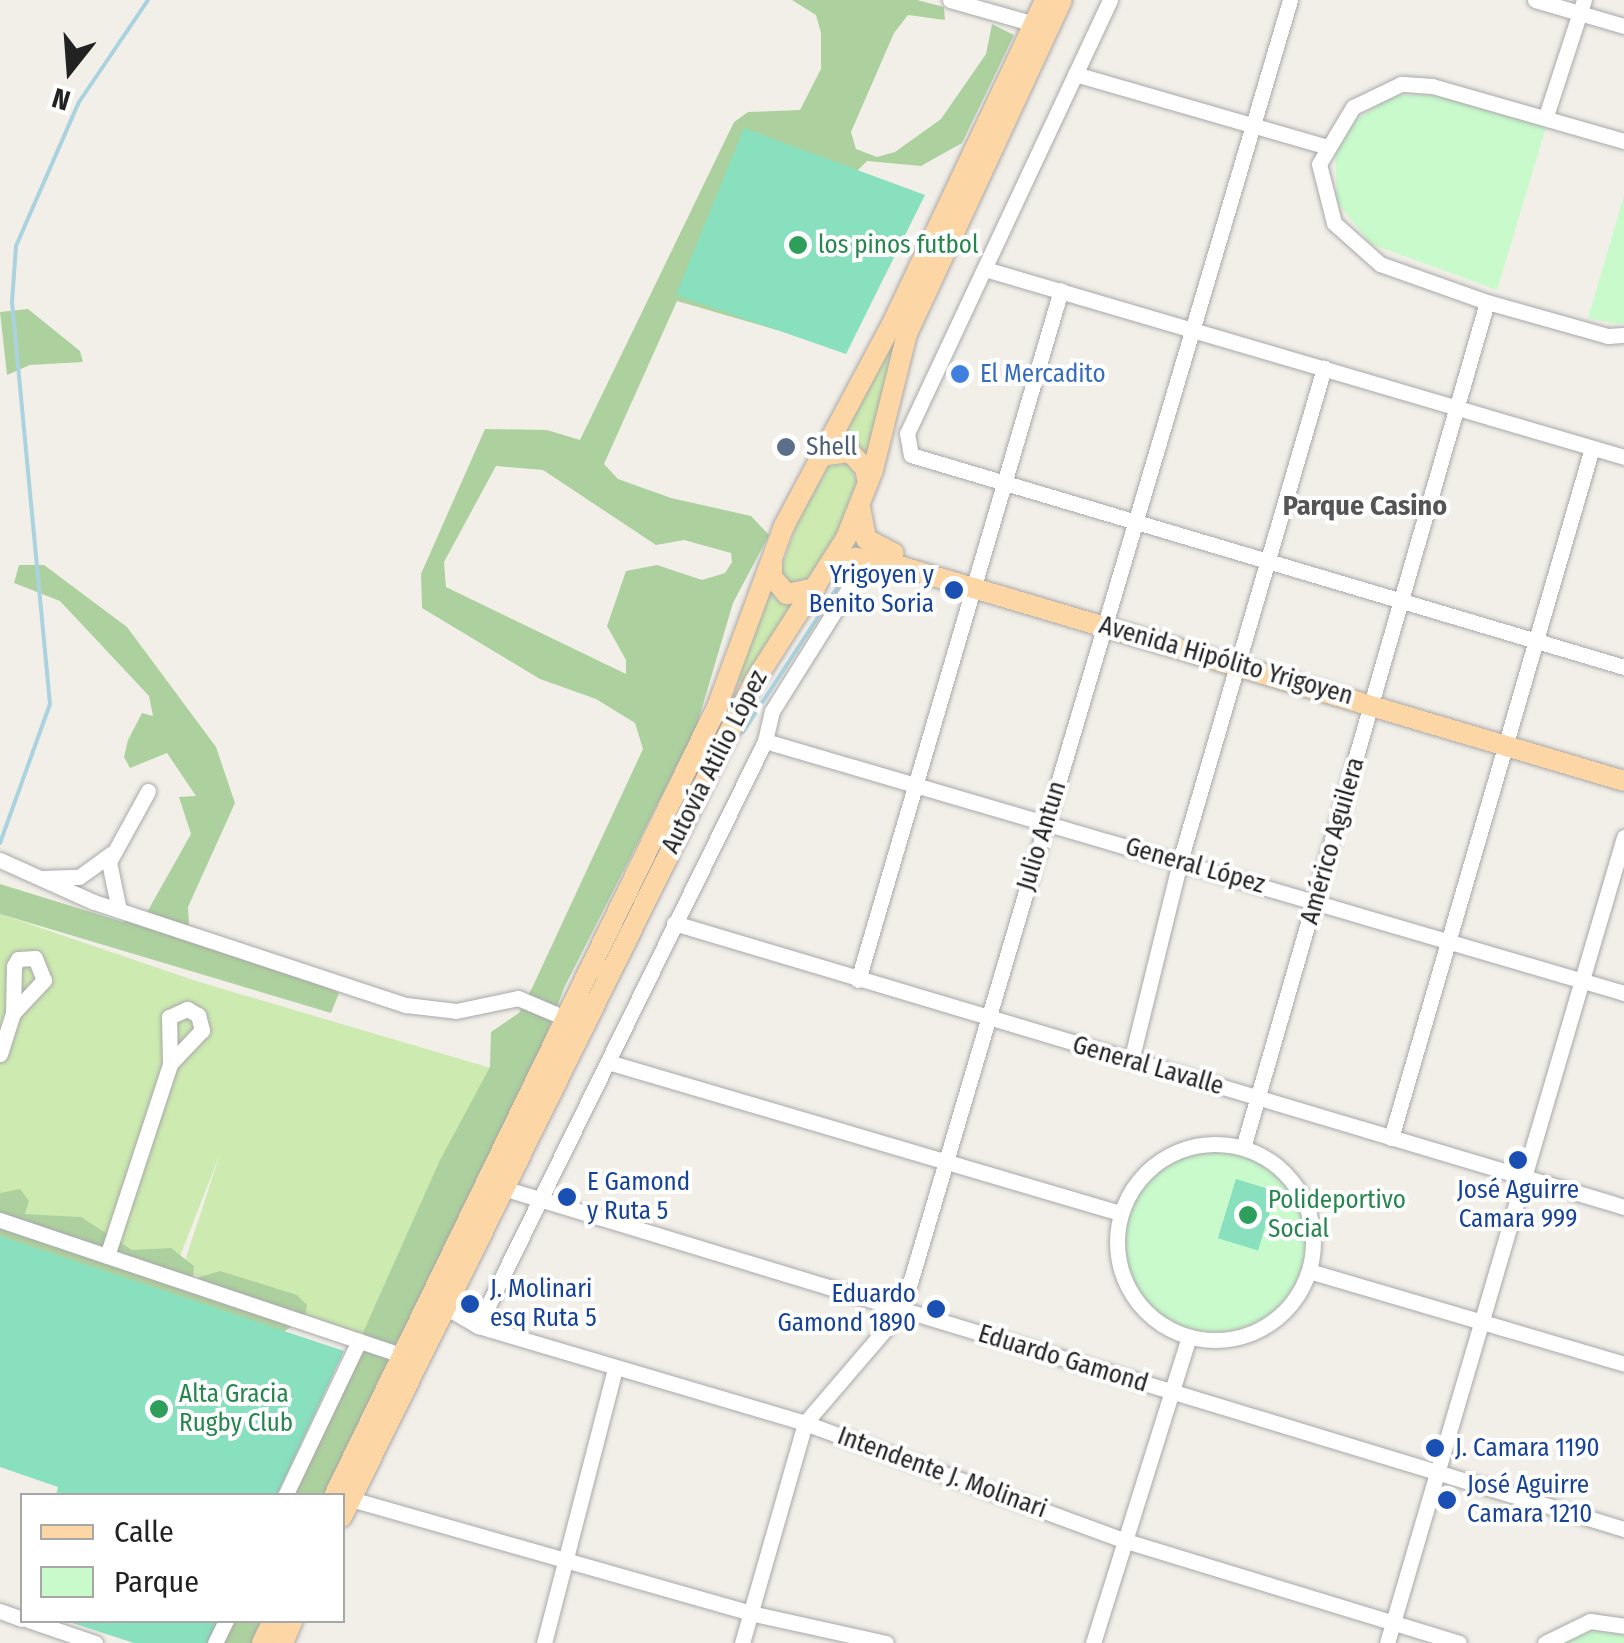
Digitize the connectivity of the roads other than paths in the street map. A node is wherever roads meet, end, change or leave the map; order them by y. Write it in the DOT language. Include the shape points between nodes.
graph roads {
  1 [pos="950,0"];
  2 [pos="1012,0"];
  3 [pos="1045,0"];
  4 [pos="1062,0"];
  5 [pos="1110,0"];
  6 [pos="1290,0"];
  7 [pos="1535,0"];
  8 [pos="1582,7"];
  9 [pos="1004,16"];
  10 [pos="1034,24"];
  11 [pos="1624,26"];
  12 [pos="1076,74"];
  13 [pos="1546,116"];
  14 [pos="1253,125"];
  15 [pos="1624,141"];
  16 [pos="1325,146"];
  17 [pos="985,270"];
  18 [pos="1061,290"];
  19 [pos="1488,302"];
  20 [pos="1191,329"];
  21 [pos="1624,335"];
  22 [pos="1324,368"];
  23 [pos="1459,409"];
  24 [pos="1592,448"];
  25 [pos="821,456"];
  26 [pos="1624,457"];
  27 [pos="1006,484"];
  28 [pos="868,485"];
  29 [pos="860,507"];
  30 [pos="1134,523"];
  31 [pos="868,558"];
  32 [pos="772,560"];
  33 [pos="1268,564"];
  34 [pos="828,570"];
  35 [pos="973,583"];
  36 [pos="815,588"];
  37 [pos="1401,603"];
  38 [pos="1104,620"];
  39 [pos="1536,640"];
  40 [pos="1239,659"];
  41 [pos="1624,667"];
  42 [pos="1374,699"];
  43 [pos="765,741"];
  44 [pos="1506,741"];
  45 [pos="1624,770"];
  46 [pos="1624,781"];
  47 [pos="915,782"];
  48 [pos="148,791"];
  49 [pos="1046,823"];
  50 [pos="1624,837"];
  51 [pos="112,854"];
  52 [pos="0,860"];
  53 [pos="1180,861"];
  54 [pos="36,878"];
  55 [pos="1316,902"];
  56 [pos="119,910"];
  57 [pos="674,923"];
  58 [pos="1448,942"];
  59 [pos="858,980"];
  60 [pos="1581,980"];
  61 [pos="1624,994"];
  62 [pos="13,1013"];
  63 [pos="986,1019"];
  64 [pos="570,1020"];
  65 [pos="0,1054"];
  66 [pos="1131,1061"];
  67 [pos="608,1062"];
  68 [pos="170,1064"];
  69 [pos="1261,1100"];
  70 [pos="1391,1138"];
  71 [pos="1243,1148"];
  72 [pos="944,1161"];
  73 [pos="1522,1176"];
  74 [pos="503,1188"];
  75 [pos="540,1200"];
  76 [pos="1624,1206"];
  77 [pos="1120,1213"];
  78 [pos="0,1220"];
  79 [pos="107,1256"];
  80 [pos="1310,1270"];
  81 [pos="437,1302"];
  82 [pos="902,1310"];
  83 [pos="1482,1322"];
  84 [pos="478,1326"];
  85 [pos="1189,1337"];
  86 [pos="359,1340"];
  87 [pos="402,1355"];
  88 [pos="1624,1364"];
  89 [pos="615,1368"];
  90 [pos="1172,1392"];
  91 [pos="804,1422"];
  92 [pos="1437,1471"];
  93 [pos="286,1493"];
  94 [pos="345,1497"];
  95 [pos="345,1498"];
  96 [pos="345,1505"];
  97 [pos="1624,1529"];
  98 [pos="1123,1540"];
  99 [pos="565,1560"];
  100 [pos="750,1613"];
  101 [pos="1393,1622"];
  102 [pos="35,1623"];
  103 [pos="1624,1626"];
  104 [pos="95,1643"];
  105 [pos="544,1643"];
  106 [pos="742,1643"];
  107 [pos="886,1643"];
  108 [pos="1093,1643"];
  109 [pos="1387,1643"];
  110 [pos="1459,1643"];
  111 [pos="1545,1643"];
  1 -- 9 [label="street"];
  2 -- 9 [label="street"];
  3 -- 10 [label="main road, Autovía Atilio López"];
  4 -- 28 [label="main road, Autovía Atilio López" via="907,334"];
  5 -- 12 [label="street"];
  6 -- 14 [label="street, Julio Antun"];
  7 -- 8 [label="street"];
  8 -- 11 [label="street"];
  8 -- 13 [label="street"];
  9 -- 10 [label="street"];
  10 -- 25 [label="main road, Autovía Atilio López" via="892,324"];
  12 -- 14 [label="street"];
  12 -- 17 [label="street"];
  13 -- 15 [label="street"];
  13 -- 16 [label="street" via="1401,84 1353,107"];
  14 -- 16 [label="street"];
  14 -- 20 [label="street, Julio Antun"];
  16 -- 19 [label="street" via="1319,164 1327,208 1362,254"];
  17 -- 18 [label="street"];
  17 -- 27 [label="street" via="907,434 911,456"];
  18 -- 20 [label="street"];
  18 -- 27 [label="street"];
  19 -- 21 [label="street"];
  19 -- 23 [label="street, Américo Aguilera"];
  20 -- 22 [label="street"];
  20 -- 30 [label="street, Julio Antun"];
  22 -- 23 [label="street"];
  22 -- 33 [label="street"];
  23 -- 24 [label="street"];
  23 -- 37 [label="street, Américo Aguilera"];
  24 -- 26 [label="street"];
  24 -- 39 [label="street"];
  25 -- 28 [label="main road" via="842,449 857,456"];
  25 -- 32 [label="main road, Autovía Atilio López"];
  27 -- 30 [label="street"];
  27 -- 35 [label="street"];
  28 -- 29 [label="main road, Autovía Atilio López"];
  29 -- 34 [label="main road, Autovía Atilio López"];
  29 -- 35 [label="main road, Avenida Hipólito Yrigoyen" via="862,530 873,545"];
  30 -- 33 [label="street"];
  30 -- 38 [label="street, Julio Antun"];
  31 -- 34 [label="main road"];
  31 -- 35 [label="main road, Avenida Hipólito Yrigoyen"];
  31 -- 43 [label="street" via="772,710"];
  32 -- 36 [label="main road" via="772,577 787,594"];
  32 -- 64 [label="main road, Autovía Atilio López" via="732,673"];
  33 -- 37 [label="street"];
  33 -- 40 [label="street"];
  34 -- 36 [label="main road, Autovía Atilio López"];
  35 -- 38 [label="main road, Avenida Hipólito Yrigoyen"];
  35 -- 47 [label="street"];
  36 -- 74 [label="main road, Autovía Atilio López" via="754,682"];
  37 -- 39 [label="street"];
  37 -- 42 [label="street, Américo Aguilera"];
  38 -- 40 [label="main road, Avenida Hipólito Yrigoyen"];
  38 -- 49 [label="street, Julio Antun"];
  39 -- 41 [label="street"];
  39 -- 44 [label="street"];
  40 -- 42 [label="main road, Avenida Hipólito Yrigoyen"];
  40 -- 53 [label="street"];
  42 -- 44 [label="main road, Avenida Hipólito Yrigoyen"];
  42 -- 55 [label="street, Américo Aguilera"];
  43 -- 47 [label="street, General López"];
  43 -- 57 [label="street"];
  44 -- 45 [label="main road, Avenida Hipólito Yrigoyen"];
  44 -- 46 [label="main road, Avenida Hipólito Yrigoyen"];
  44 -- 58 [label="street"];
  47 -- 49 [label="street, General López"];
  47 -- 59 [label="street"];
  48 -- 51 [label="street"];
  49 -- 53 [label="street, General López"];
  49 -- 63 [label="street, Julio Antun"];
  50 -- 60 [label="street"];
  51 -- 54 [label="street" via="79,876"];
  51 -- 56 [label="street" via="107,879"];
  52 -- 54 [label="street"];
  53 -- 55 [label="street, General López"];
  53 -- 66 [label="street"];
  54 -- 56 [label="street"];
  55 -- 58 [label="street, General López"];
  55 -- 69 [label="street, Américo Aguilera"];
  56 -- 64 [label="street" via="424,1009 478,1010 518,998"];
  57 -- 59 [label="street, General Lavalle"];
  57 -- 67 [label="street"];
  58 -- 60 [label="street, General López"];
  58 -- 70 [label="street"];
  59 -- 63 [label="street, General Lavalle"];
  60 -- 61 [label="street, General López"];
  60 -- 73 [label="street"];
  62 -- 65 [label="street"];
  63 -- 66 [label="street, General Lavalle"];
  63 -- 72 [label="street, Julio Antun"];
  64 -- 81 [label="main road, Autovía Atilio López"];
  66 -- 69 [label="street, General Lavalle"];
  67 -- 72 [label="street"];
  67 -- 75 [label="street"];
  68 -- 79 [label="street"];
  69 -- 70 [label="street, General Lavalle"];
  69 -- 71 [label="street, Américo Aguilera"];
  70 -- 73 [label="street, General Lavalle"];
  71 -- 77 [label="street" via="1181,1150 1134,1186"];
  71 -- 80 [label="street" via="1274,1164 1296,1186 1309,1213"];
  72 -- 77 [label="street"];
  72 -- 82 [label="street, Julio Antun"];
  73 -- 76 [label="street, General Lavalle"];
  73 -- 83 [label="street"];
  74 -- 75 [label="street, Eduardo Gamond"];
  74 -- 81 [label="main road, Autovía Atilio López"];
  75 -- 82 [label="street, Eduardo Gamond"];
  75 -- 84 [label="street"];
  77 -- 85 [label="street" via="1118,1260 1132,1296 1158,1323"];
  78 -- 79 [label="street"];
  79 -- 86 [label="street"];
  80 -- 83 [label="street"];
  80 -- 85 [label="street" via="1296,1298 1262,1327 1219,1340"];
  81 -- 84 [label="street, Intendente J. Molinari"];
  81 -- 87 [label="main road, Autovía Atilio López"];
  81 -- 95 [label="main road, Autovía Atilio López"];
  82 -- 90 [label="street, Eduardo Gamond"];
  82 -- 91 [label="street, Julio Antun"];
  83 -- 88 [label="street"];
  83 -- 92 [label="street"];
  84 -- 89 [label="street, Intendente J. Molinari"];
  85 -- 90 [label="street"];
  86 -- 87 [label="street"];
  86 -- 93 [label="street"];
  87 -- 94 [label="main road, Autovía Atilio López"];
  89 -- 91 [label="street, Intendente J. Molinari"];
  89 -- 99 [label="street"];
  90 -- 92 [label="street, Eduardo Gamond"];
  90 -- 98 [label="street"];
  91 -- 98 [label="street, Intendente J. Molinari"];
  91 -- 100 [label="street, Julio Antun"];
  92 -- 97 [label="street, Eduardo Gamond"];
  92 -- 101 [label="street"];
  96 -- 99 [label="street"];
  98 -- 101 [label="street, Intendente J. Molinari"];
  98 -- 108 [label="street"];
  99 -- 100 [label="street"];
  99 -- 105 [label="street"];
  100 -- 106 [label="street, Julio Antun"];
  100 -- 107 [label="street"];
  101 -- 109 [label="street"];
  101 -- 110 [label="street, Intendente J. Molinari"];
  102 -- 104 [label="street"];
  103 -- 111 [label="street" via="1590,1621"];
}
